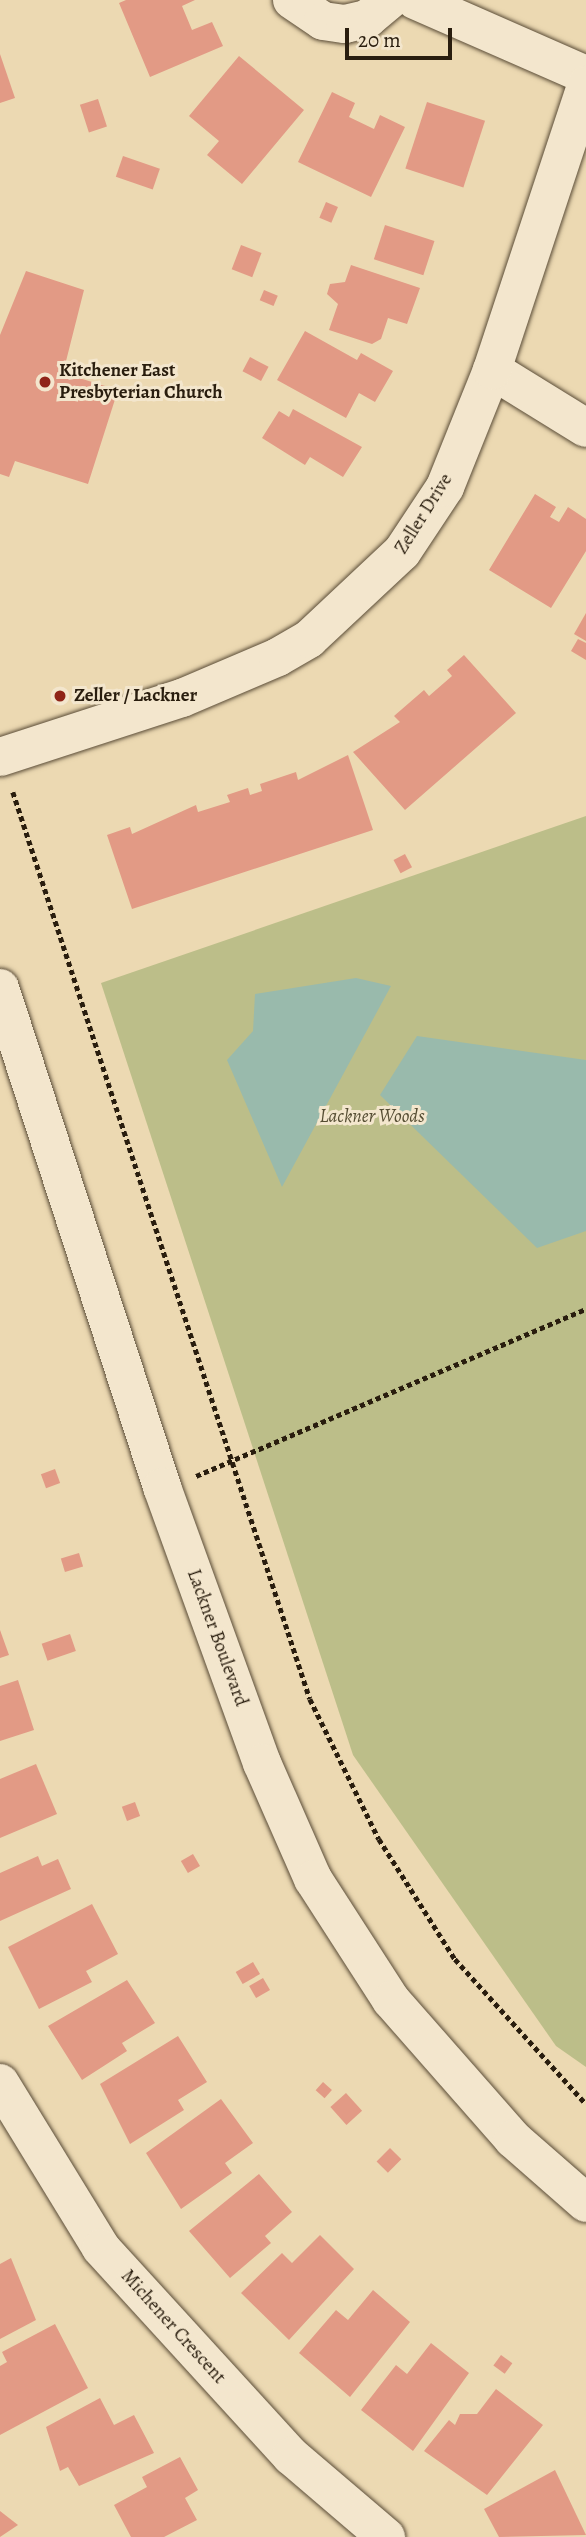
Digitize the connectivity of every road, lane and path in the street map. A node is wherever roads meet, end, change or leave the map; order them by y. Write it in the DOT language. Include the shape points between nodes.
graph roads {
  1 [pos="292,0"];
  2 [pos="390,0"];
  3 [pos="415,0"];
  4 [pos="586,75"];
  5 [pos="586,85"];
  6 [pos="492,370"];
  7 [pos="586,428"];
  8 [pos="6,774"];
  9 [pos="0,989"];
  10 [pos="586,1309"];
  11 [pos="234,1464"];
  12 [pos="162,1487"];
  13 [pos="0,2083"];
  14 [pos="586,2104"];
  15 [pos="586,2203"];
  16 [pos="386,2537"];
  1 -- 2 [label="street" via="323,22 345,24 367,19"];
  3 -- 4 [label="street"];
  5 -- 6 [label="street, Zeller Drive"];
  6 -- 7 [label="street"];
  6 -- 8 [label="street, Zeller Drive" via="446,487 402,552 309,639 220,684"];
  8 -- 11 [label="path"];
  9 -- 12 [label="street, Lackner Boulevard"];
  10 -- 11 [label="path"];
  11 -- 12 [label="path"];
  11 -- 14 [label="path" via="310,1699 379,1839 454,1959"];
  12 -- 15 [label="street, Lackner Boulevard" via="262,1762 313,1879 391,2000 513,2139"];
  13 -- 16 [label="street, Michener Crescent" via="101,2248 291,2456"];
}
